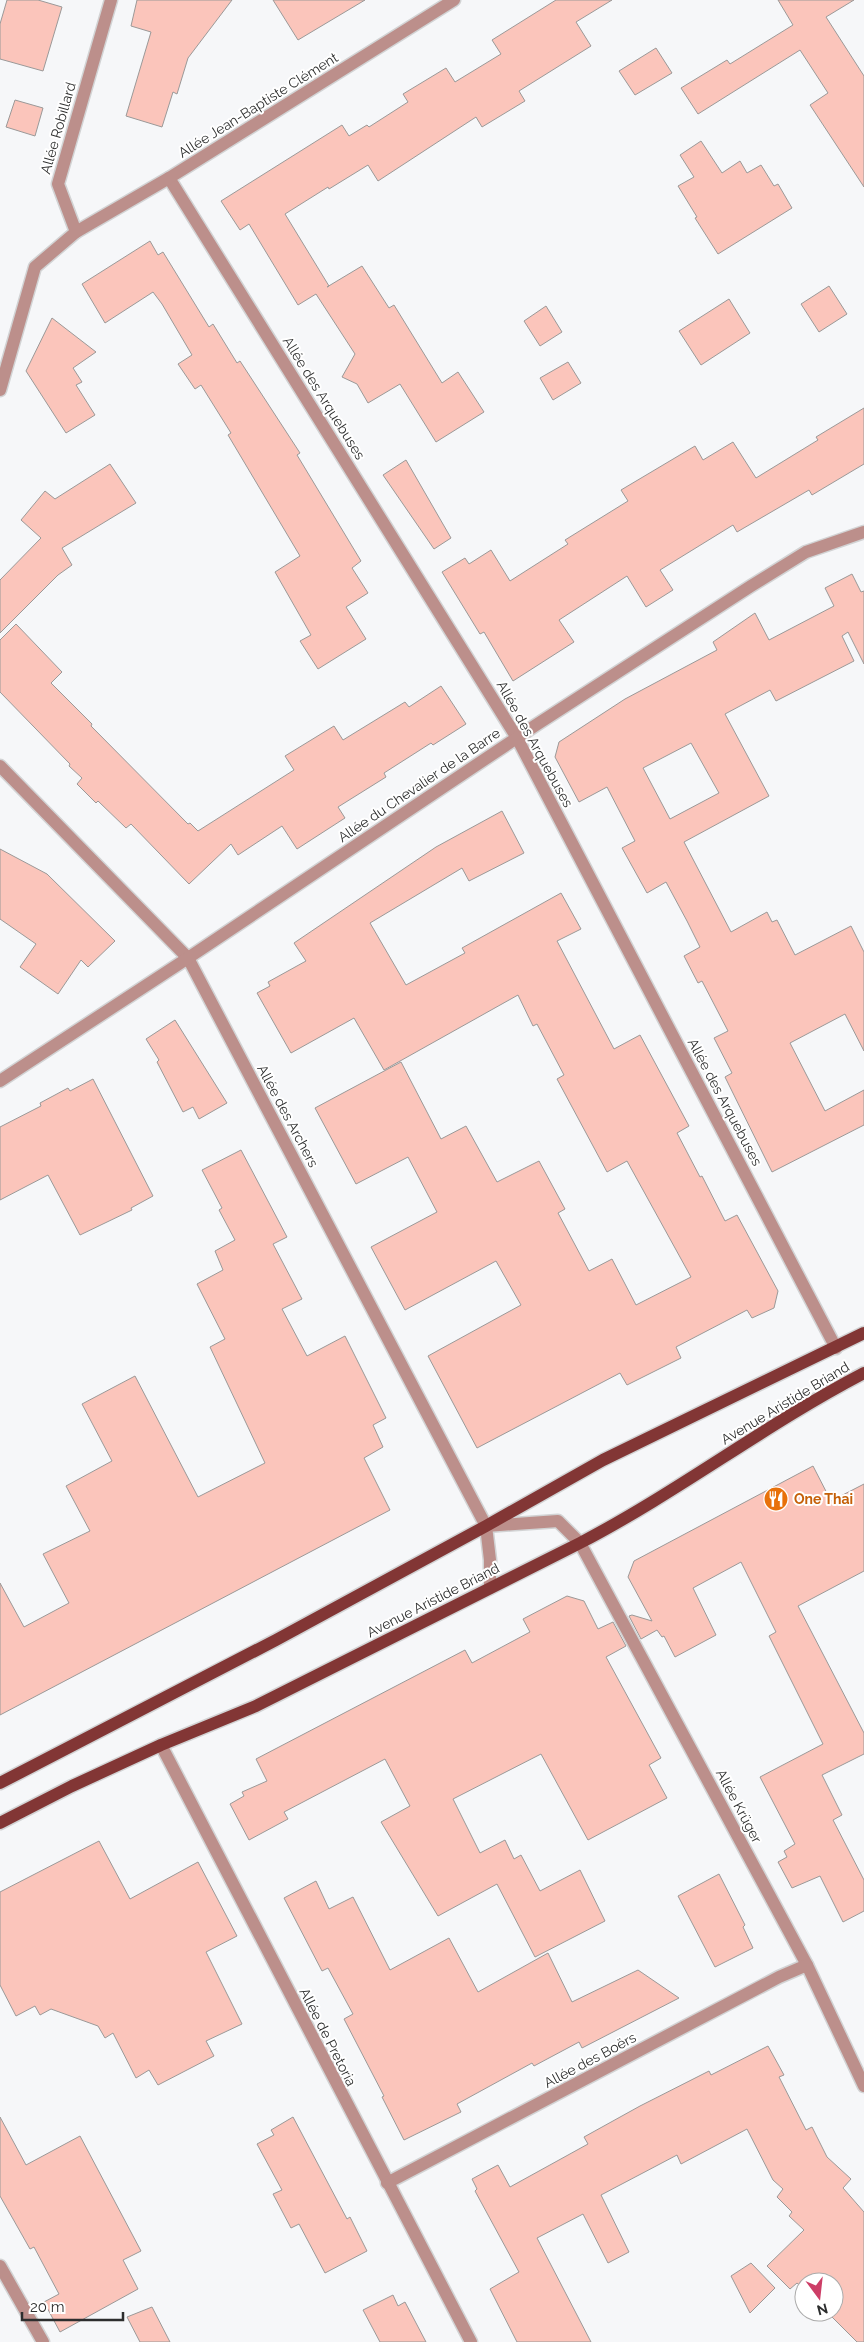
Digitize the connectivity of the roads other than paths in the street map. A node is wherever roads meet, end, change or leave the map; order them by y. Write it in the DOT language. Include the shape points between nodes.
graph roads {
  1 [pos="111,0"];
  2 [pos="454,0"];
  3 [pos="169,178"];
  4 [pos="76,232"];
  5 [pos="0,390"];
  6 [pos="864,532"];
  7 [pos="517,738"];
  8 [pos="0,766"];
  9 [pos="188,958"];
  10 [pos="0,1081"];
  11 [pos="864,1333"];
  12 [pos="836,1348"];
  13 [pos="864,1373"];
  14 [pos="486,1526"];
  15 [pos="580,1543"];
  16 [pos="490,1588"];
  17 [pos="161,1745"];
  18 [pos="0,1783"];
  19 [pos="0,1823"];
  20 [pos="807,1965"];
  21 [pos="864,2086"];
  22 [pos="388,2184"];
  23 [pos="0,2266"];
  24 [pos="43,2342"];
  25 [pos="472,2342"];
  1 -- 4 [label="street, Allée Robillard" via="58,184"];
  2 -- 3 [label="street, Allée Jean-Baptiste Clément"];
  3 -- 4 [label="street, Allée Jean-Baptiste Clément"];
  3 -- 7 [label="street, Allée des Arquebuses"];
  4 -- 5 [label="street" via="35,267"];
  6 -- 7 [label="street, Allée du Chevalier de la Barre" via="806,552"];
  7 -- 9 [label="street, Allée du Chevalier de la Barre"];
  7 -- 12 [label="street, Allée des Arquebuses"];
  8 -- 9 [label="street, Allée des Archers"];
  9 -- 10 [label="street, Allée du Chevalier de la Barre"];
  9 -- 14 [label="street, Allée des Archers"];
  11 -- 12 [label="main road, Avenue Aristide Briand"];
  12 -- 14 [label="main road, Avenue Aristide Briand" via="603,1460"];
  13 -- 15 [label="main road, Avenue Aristide Briand" via="772,1426 633,1515"];
  14 -- 15 [label="street, Allée Krüger" via="558,1522"];
  14 -- 16 [label="street"];
  14 -- 18 [label="main road, Avenue Aristide Briand"];
  15 -- 16 [label="main road, Avenue Aristide Briand"];
  15 -- 20 [label="street, Allée Krüger"];
  16 -- 17 [label="main road, Avenue Aristide Briand" via="256,1706"];
  17 -- 19 [label="main road, Avenue Aristide Briand"];
  17 -- 22 [label="street, Allée de Pretoria"];
  20 -- 21 [label="street, Allée Krüger"];
  20 -- 22 [label="street, Allée des Boërs"];
  22 -- 25 [label="street, Allée de Pretoria"];
  23 -- 24 [label="street"];
}
